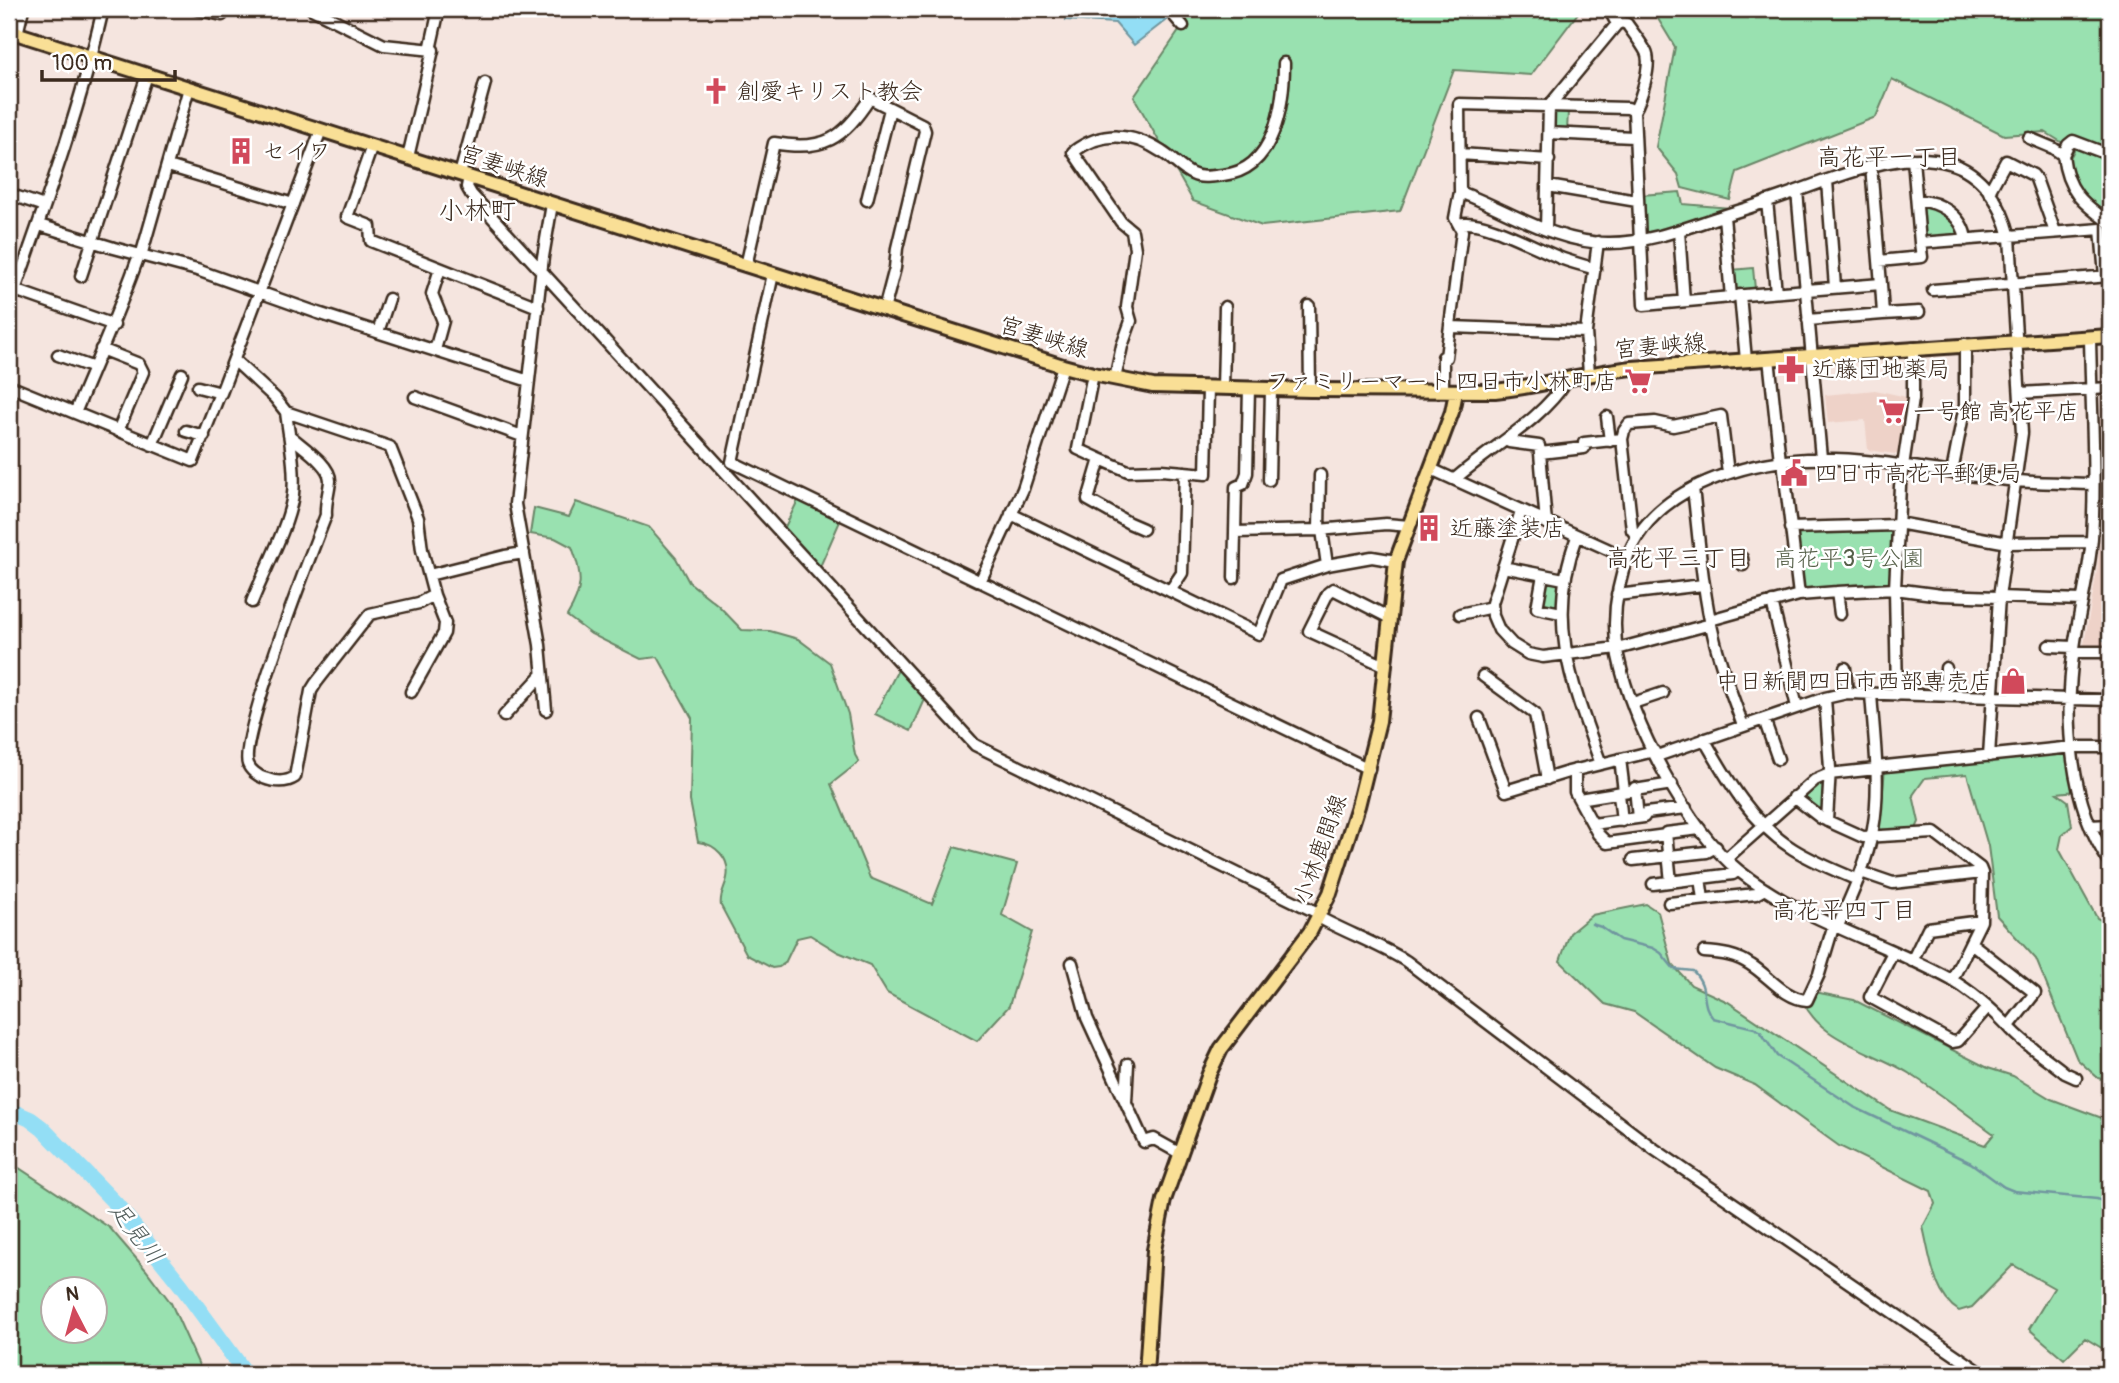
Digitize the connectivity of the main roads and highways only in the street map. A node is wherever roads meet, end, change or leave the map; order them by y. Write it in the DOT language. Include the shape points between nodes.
graph roads {
  1 [pos="13,32"];
  2 [pos="2110,336"];
  3 [pos="1449,392"];
  4 [pos="1146,1374"];
  1 -- 3 [label="main road, 宮妻峡線" via="1093,374 1153,386"];
  2 -- 3 [label="main road, 宮妻峡線" via="1632,368 1525,388"];
  3 -- 4 [label="main road, 小林鹿間線" via="1452,412 1396,561 1379,721 1341,861 1303,941 1221,1049 1209,1074 1156,1233"];
}
